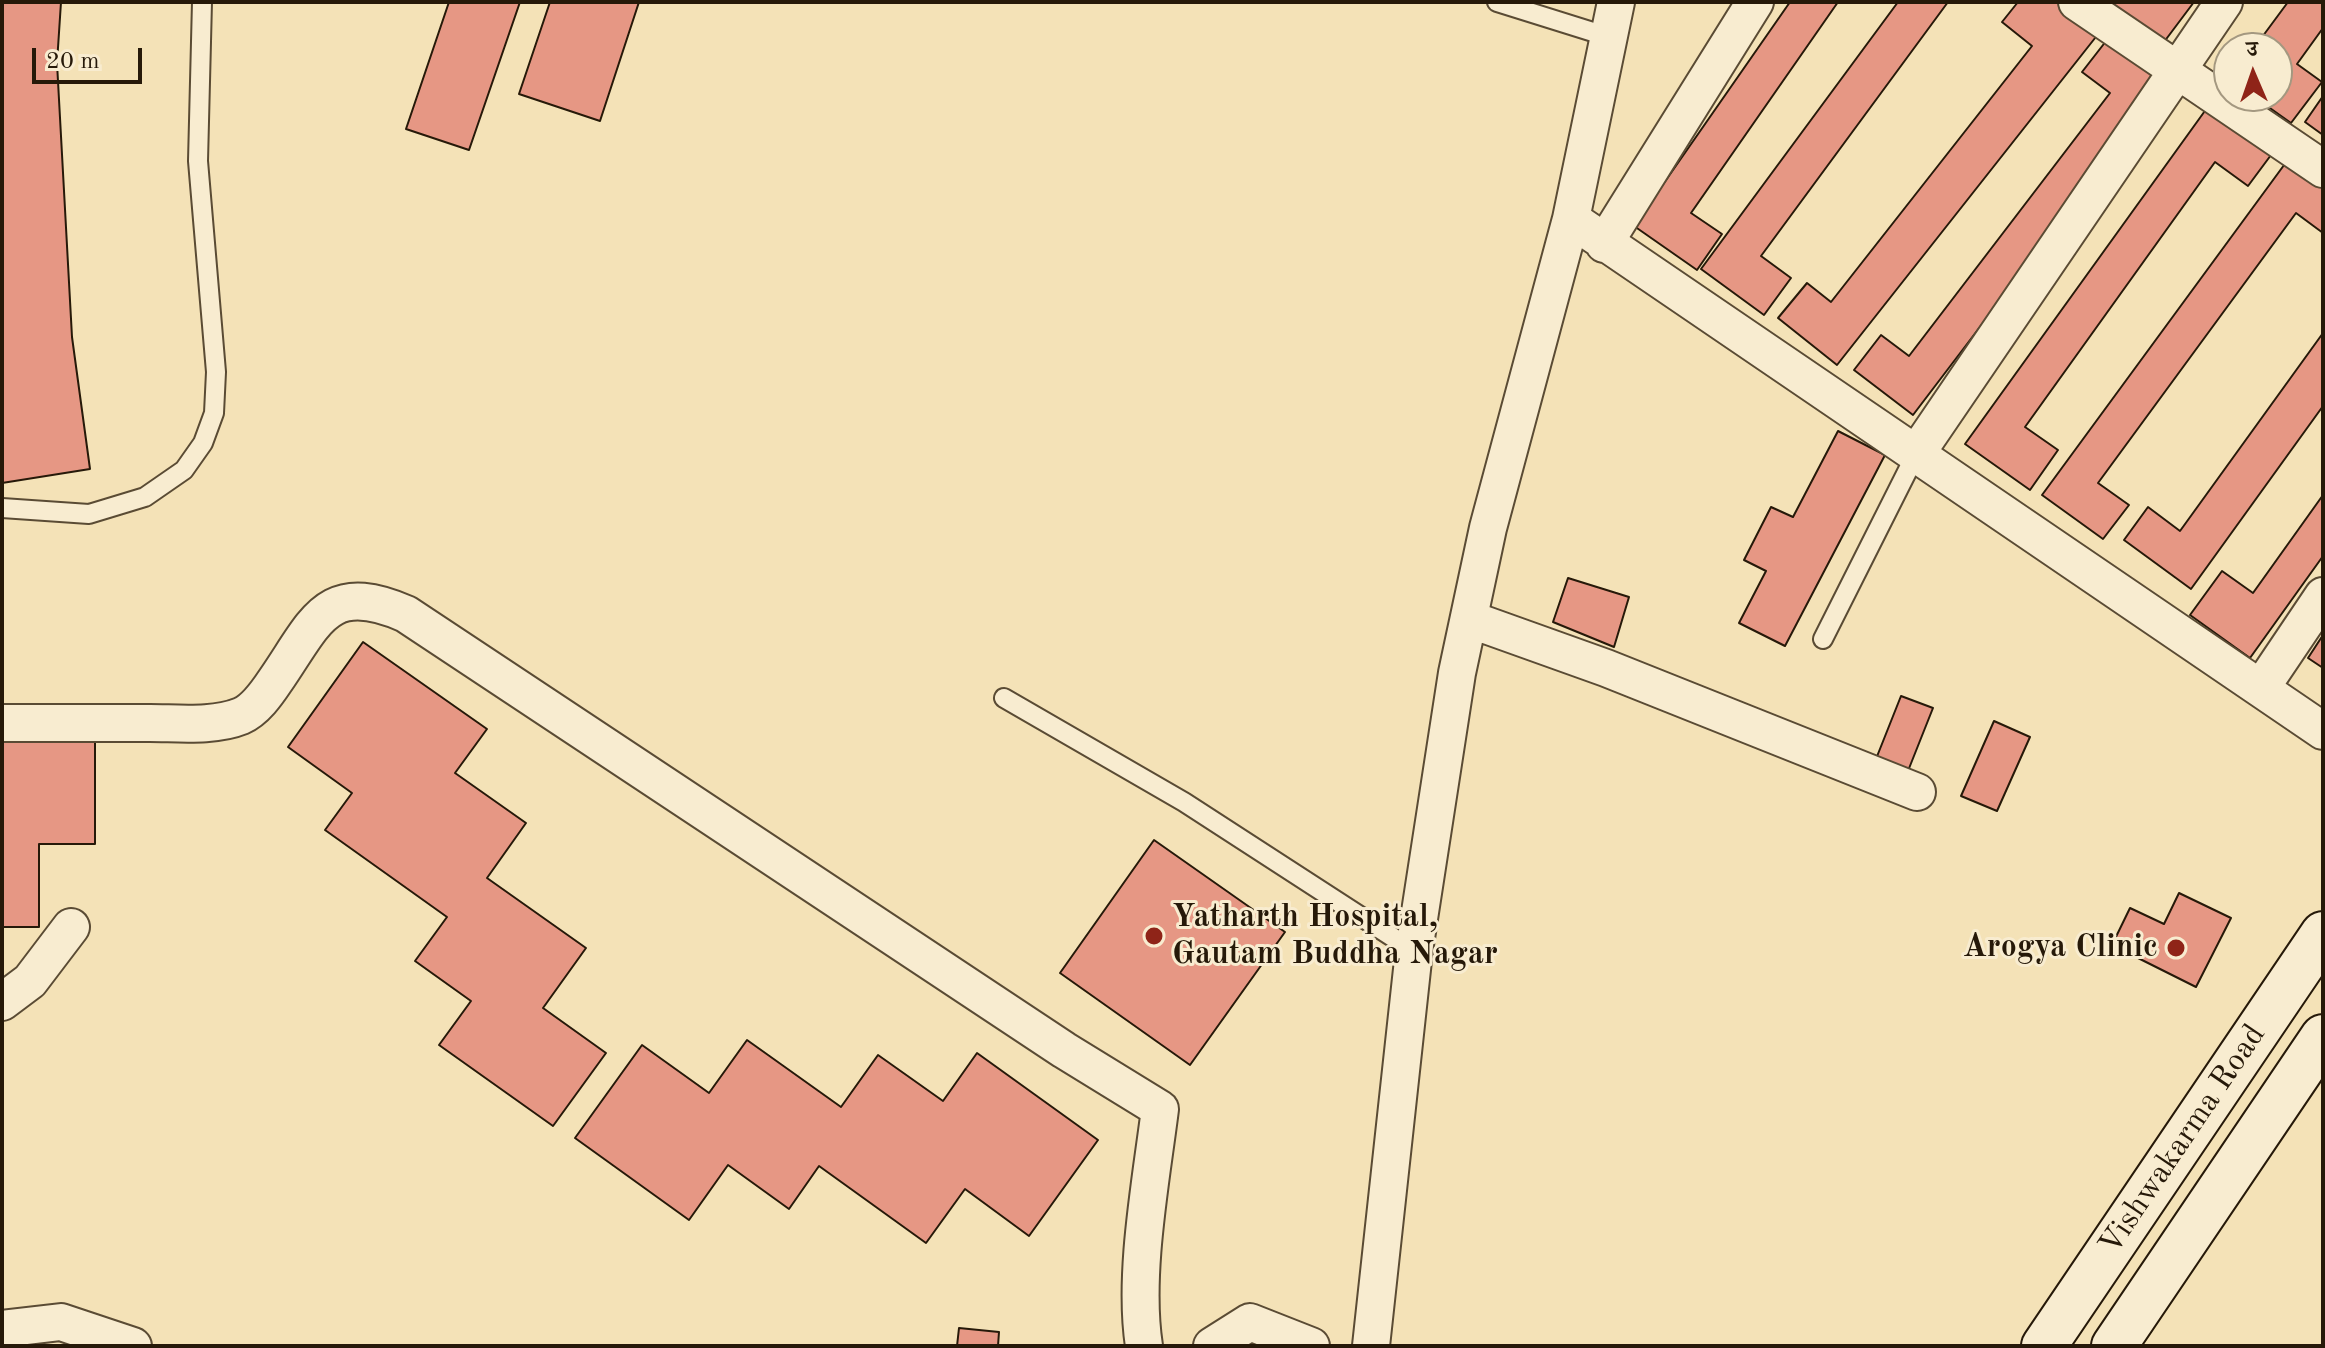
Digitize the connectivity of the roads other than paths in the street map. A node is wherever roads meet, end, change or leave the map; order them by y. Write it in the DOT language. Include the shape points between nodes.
graph roads {
  1 [pos="202,2"];
  2 [pos="1497,2"];
  3 [pos="1616,2"];
  4 [pos="1755,2"];
  5 [pos="2077,2"];
  6 [pos="2224,2"];
  7 [pos="1609,37"];
  8 [pos="2179,71"];
  9 [pos="2323,169"];
  10 [pos="1571,219"];
  11 [pos="1604,244"];
  12 [pos="1916,454"];
  13 [pos="2,508"];
  14 [pos="2323,596"];
  15 [pos="1469,619"];
  16 [pos="1823,639"];
  17 [pos="2261,688"];
  18 [pos="1004,698"];
  19 [pos="2,723"];
  20 [pos="2323,731"];
  21 [pos="1917,792"];
  22 [pos="71,927"];
  23 [pos="2323,934"];
  24 [pos="1414,951"];
  25 [pos="2,1002"];
  26 [pos="2323,1037"];
  27 [pos="2,1329"];
  28 [pos="133,1346"];
  29 [pos="1144,1346"];
  30 [pos="1212,1346"];
  31 [pos="1311,1346"];
  32 [pos="1371,1346"];
  33 [pos="2044,1346"];
  34 [pos="2114,1346"];
  1 -- 13 [label="lane" via="198,161 216,372 214,413 203,443 184,470 145,497 89,514"];
  2 -- 7 [label="lane"];
  3 -- 7 [label="street"];
  4 -- 11 [label="street"];
  5 -- 8 [label="street"];
  6 -- 8 [label="street"];
  7 -- 10 [label="street"];
  8 -- 9 [label="street"];
  8 -- 12 [label="street"];
  10 -- 11 [label="street"];
  10 -- 15 [label="street" via="1488,528"];
  11 -- 12 [label="street"];
  12 -- 16 [label="lane"];
  12 -- 17 [label="street"];
  14 -- 17 [label="street"];
  15 -- 21 [label="street"];
  15 -- 24 [label="street"];
  17 -- 20 [label="street"];
  18 -- 24 [label="lane" via="1184,802"];
  19 -- 29 [label="street" via="203,723 242,716 265,696 316,622 334,605 353,599 406,614 1160,1109 1140,1319"];
  22 -- 25 [label="street" via="30,981"];
  23 -- 33 [label="main road, Vishwakarma Road"];
  24 -- 32 [label="street"];
  26 -- 34 [label="main road, Vishwakarma Road"];
  27 -- 28 [label="street" via="61,1322"];
  30 -- 31 [label="street" via="1250,1322"];
}
